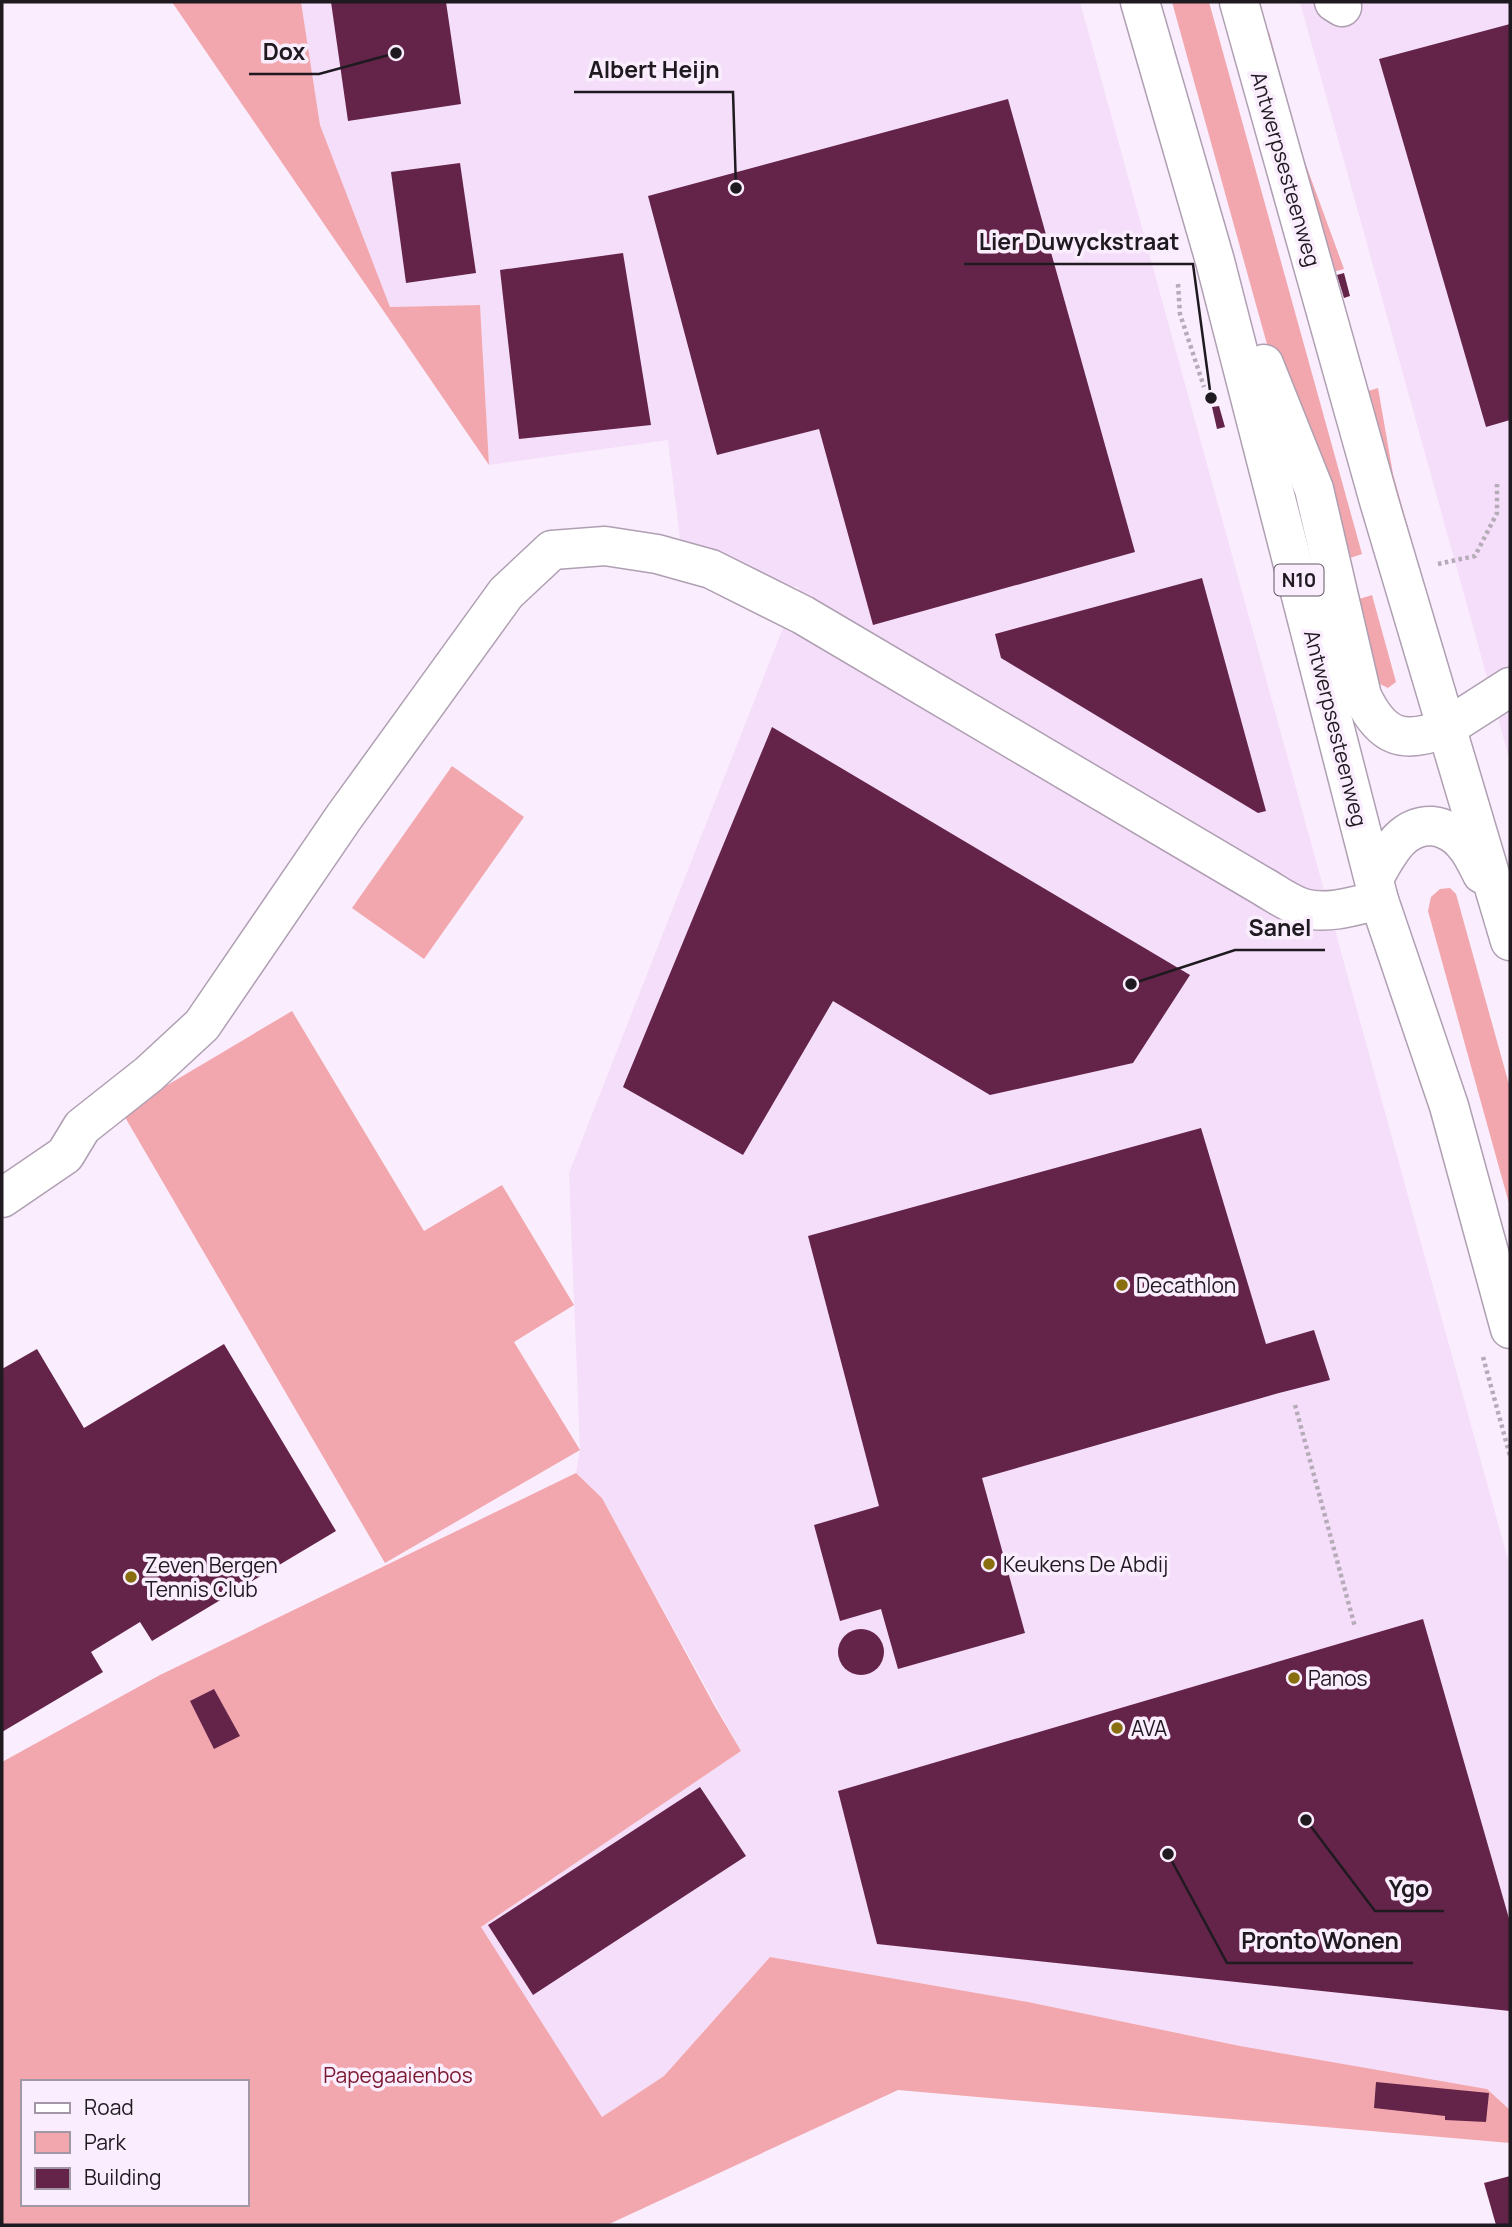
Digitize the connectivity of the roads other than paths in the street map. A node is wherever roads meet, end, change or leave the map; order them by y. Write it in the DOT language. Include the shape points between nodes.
graph roads {
  1 [pos="1140,2"];
  2 [pos="1247,4"];
  3 [pos="1216,261"];
  4 [pos="1510,687"];
  5 [pos="1446,729"];
  6 [pos="1376,889"];
  7 [pos="1505,923"];
  8 [pos="2,1198"];
  9 [pos="1510,1329"];
  1 -- 3 [label="main road, Antwerpsesteenweg / N10"];
  2 -- 5 [label="main road, Antwerpsesteenweg"];
  3 -- 5 [label="main road, N10" via="1254,340 1314,489 1362,696 1372,716 1388,732 1425,737"];
  3 -- 6 [label="main road, Antwerpsesteenweg / N10"];
  4 -- 5 [label="main road"];
  5 -- 7 [label="main road, Antwerpsesteenweg"];
  6 -- 7 [label="main road" via="1391,849 1404,835 1419,826 1443,827 1465,843"];
  6 -- 8 [label="main road" via="1342,909 1302,908 803,615 711,569 657,554 605,547 552,550 506,593 344,817 202,1025 82,1126 65,1155"];
  6 -- 9 [label="main road, Antwerpsesteenweg / N10" via="1449,1106"];
}
